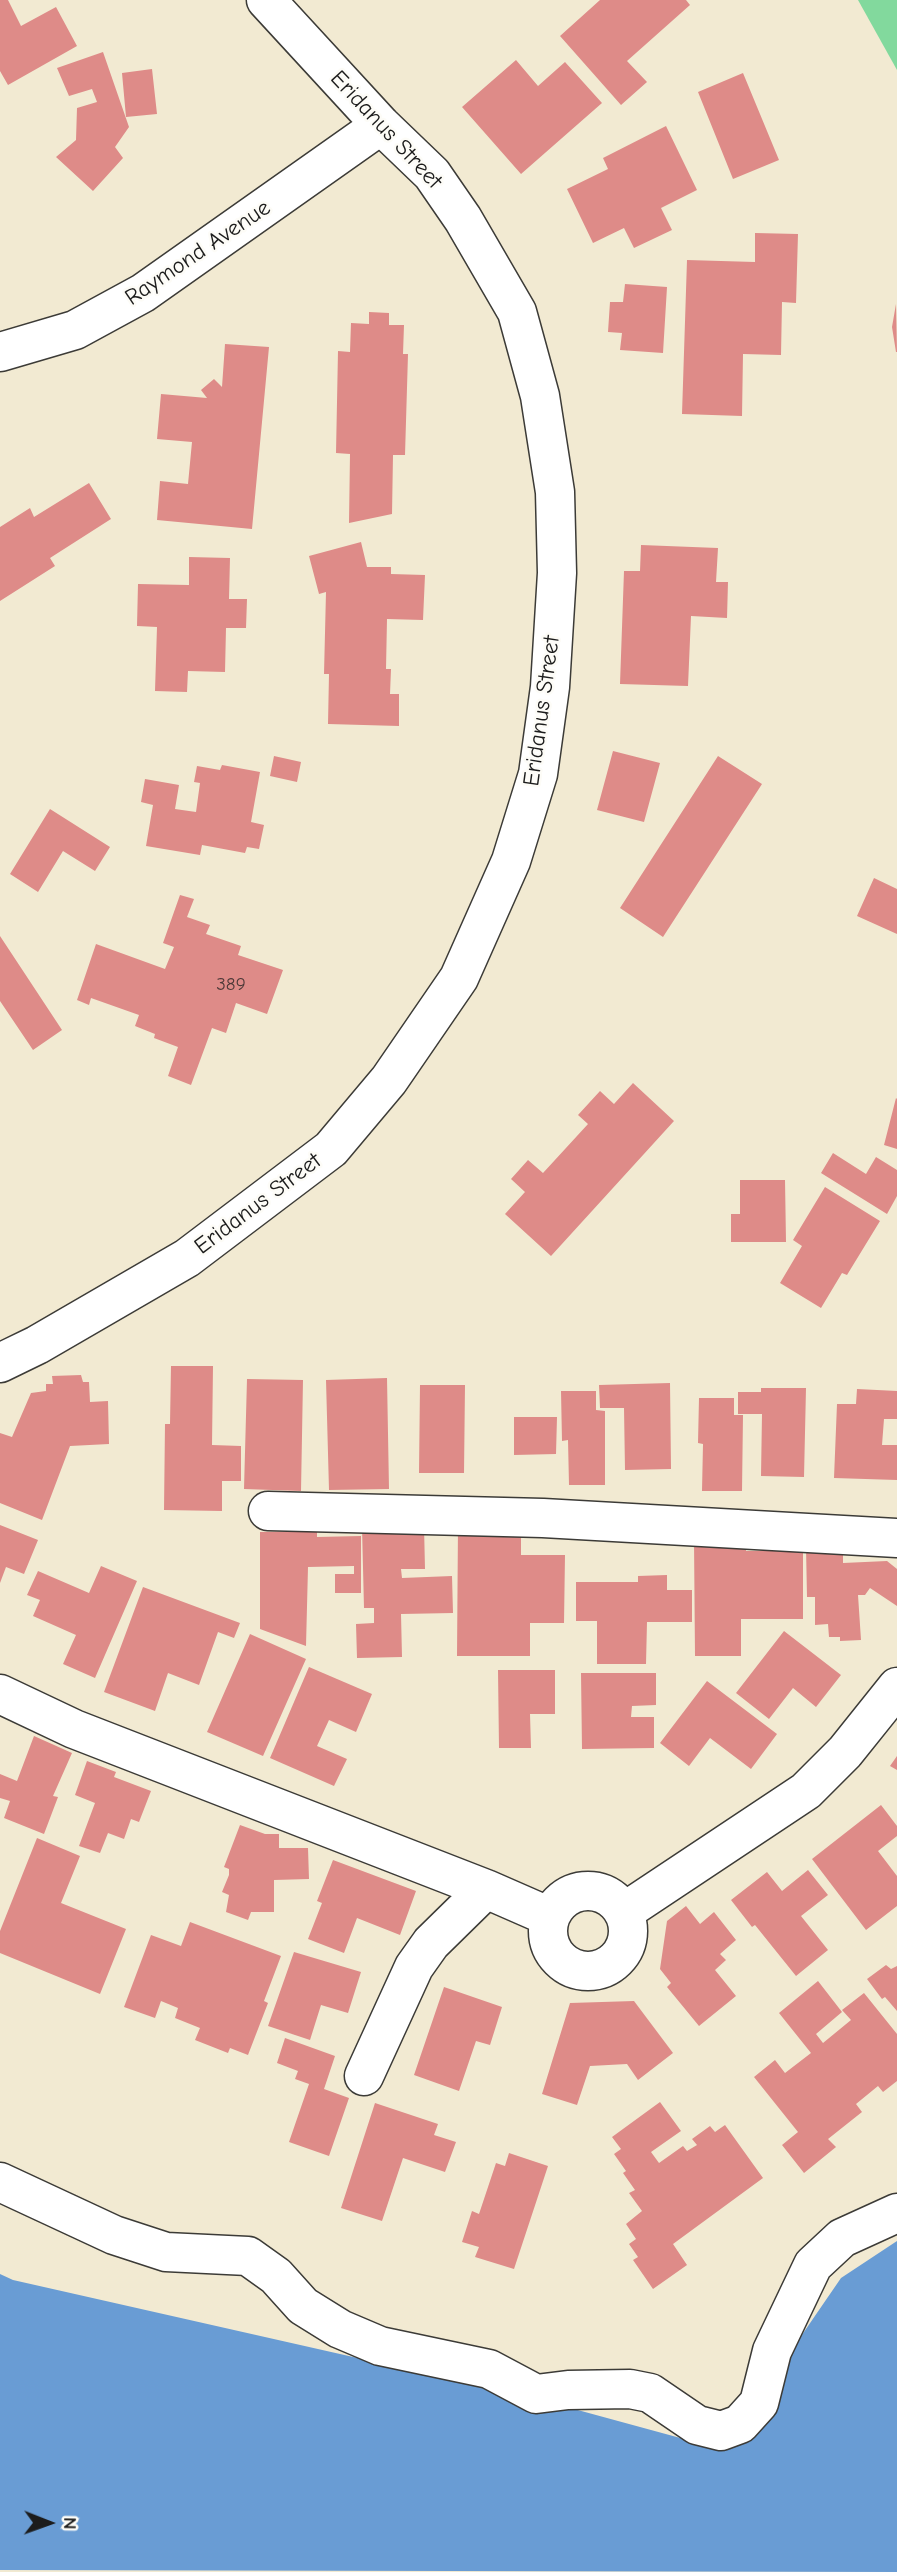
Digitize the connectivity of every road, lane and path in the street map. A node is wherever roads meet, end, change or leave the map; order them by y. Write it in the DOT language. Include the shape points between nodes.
graph roads {
  1 [pos="265,0"];
  2 [pos="381,125"];
  3 [pos="0,352"];
  4 [pos="0,1363"];
  5 [pos="268,1511"];
  6 [pos="897,1538"];
  7 [pos="897,1687"];
  8 [pos="0,1694"];
  9 [pos="486,1889"];
  10 [pos="624,1912"];
  11 [pos="550,1917"];
  12 [pos="364,2076"];
  13 [pos="0,2182"];
  14 [pos="897,2213"];
  1 -- 2 [label="street, Eridanus Street"];
  2 -- 3 [label="street, Raymond Avenue" via="143,293 75,330"];
  2 -- 4 [label="street, Eridanus Street" via="432,174 477,242 517,312 540,396 555,492 557,573 550,688 538,774 511,861 459,978 389,1080 331,1149 187,1258"];
  5 -- 6 [label="street" via="543,1518"];
  7 -- 10 [label="street" via="845,1752 806,1790"];
  8 -- 9 [label="street" via="74,1729"];
  9 -- 11 [label="street"];
  9 -- 12 [label="street" via="431,1943 414,1967"];
  10 -- 11 [label="street" via="605,1894 592,1891 567,1897"];
  10 -- 11 [label="street" via="628,1925 624,1951 615,1962 591,1972 565,1965 556,1956 549,1944"];
  13 -- 14 [label="street" via="114,2235 166,2252 248,2256 276,2276 303,2306 380,2346 489,2369 536,2394 630,2389 650,2393 696,2426 721,2431 740,2424 759,2403 772,2351 813,2265 842,2238"];
}
